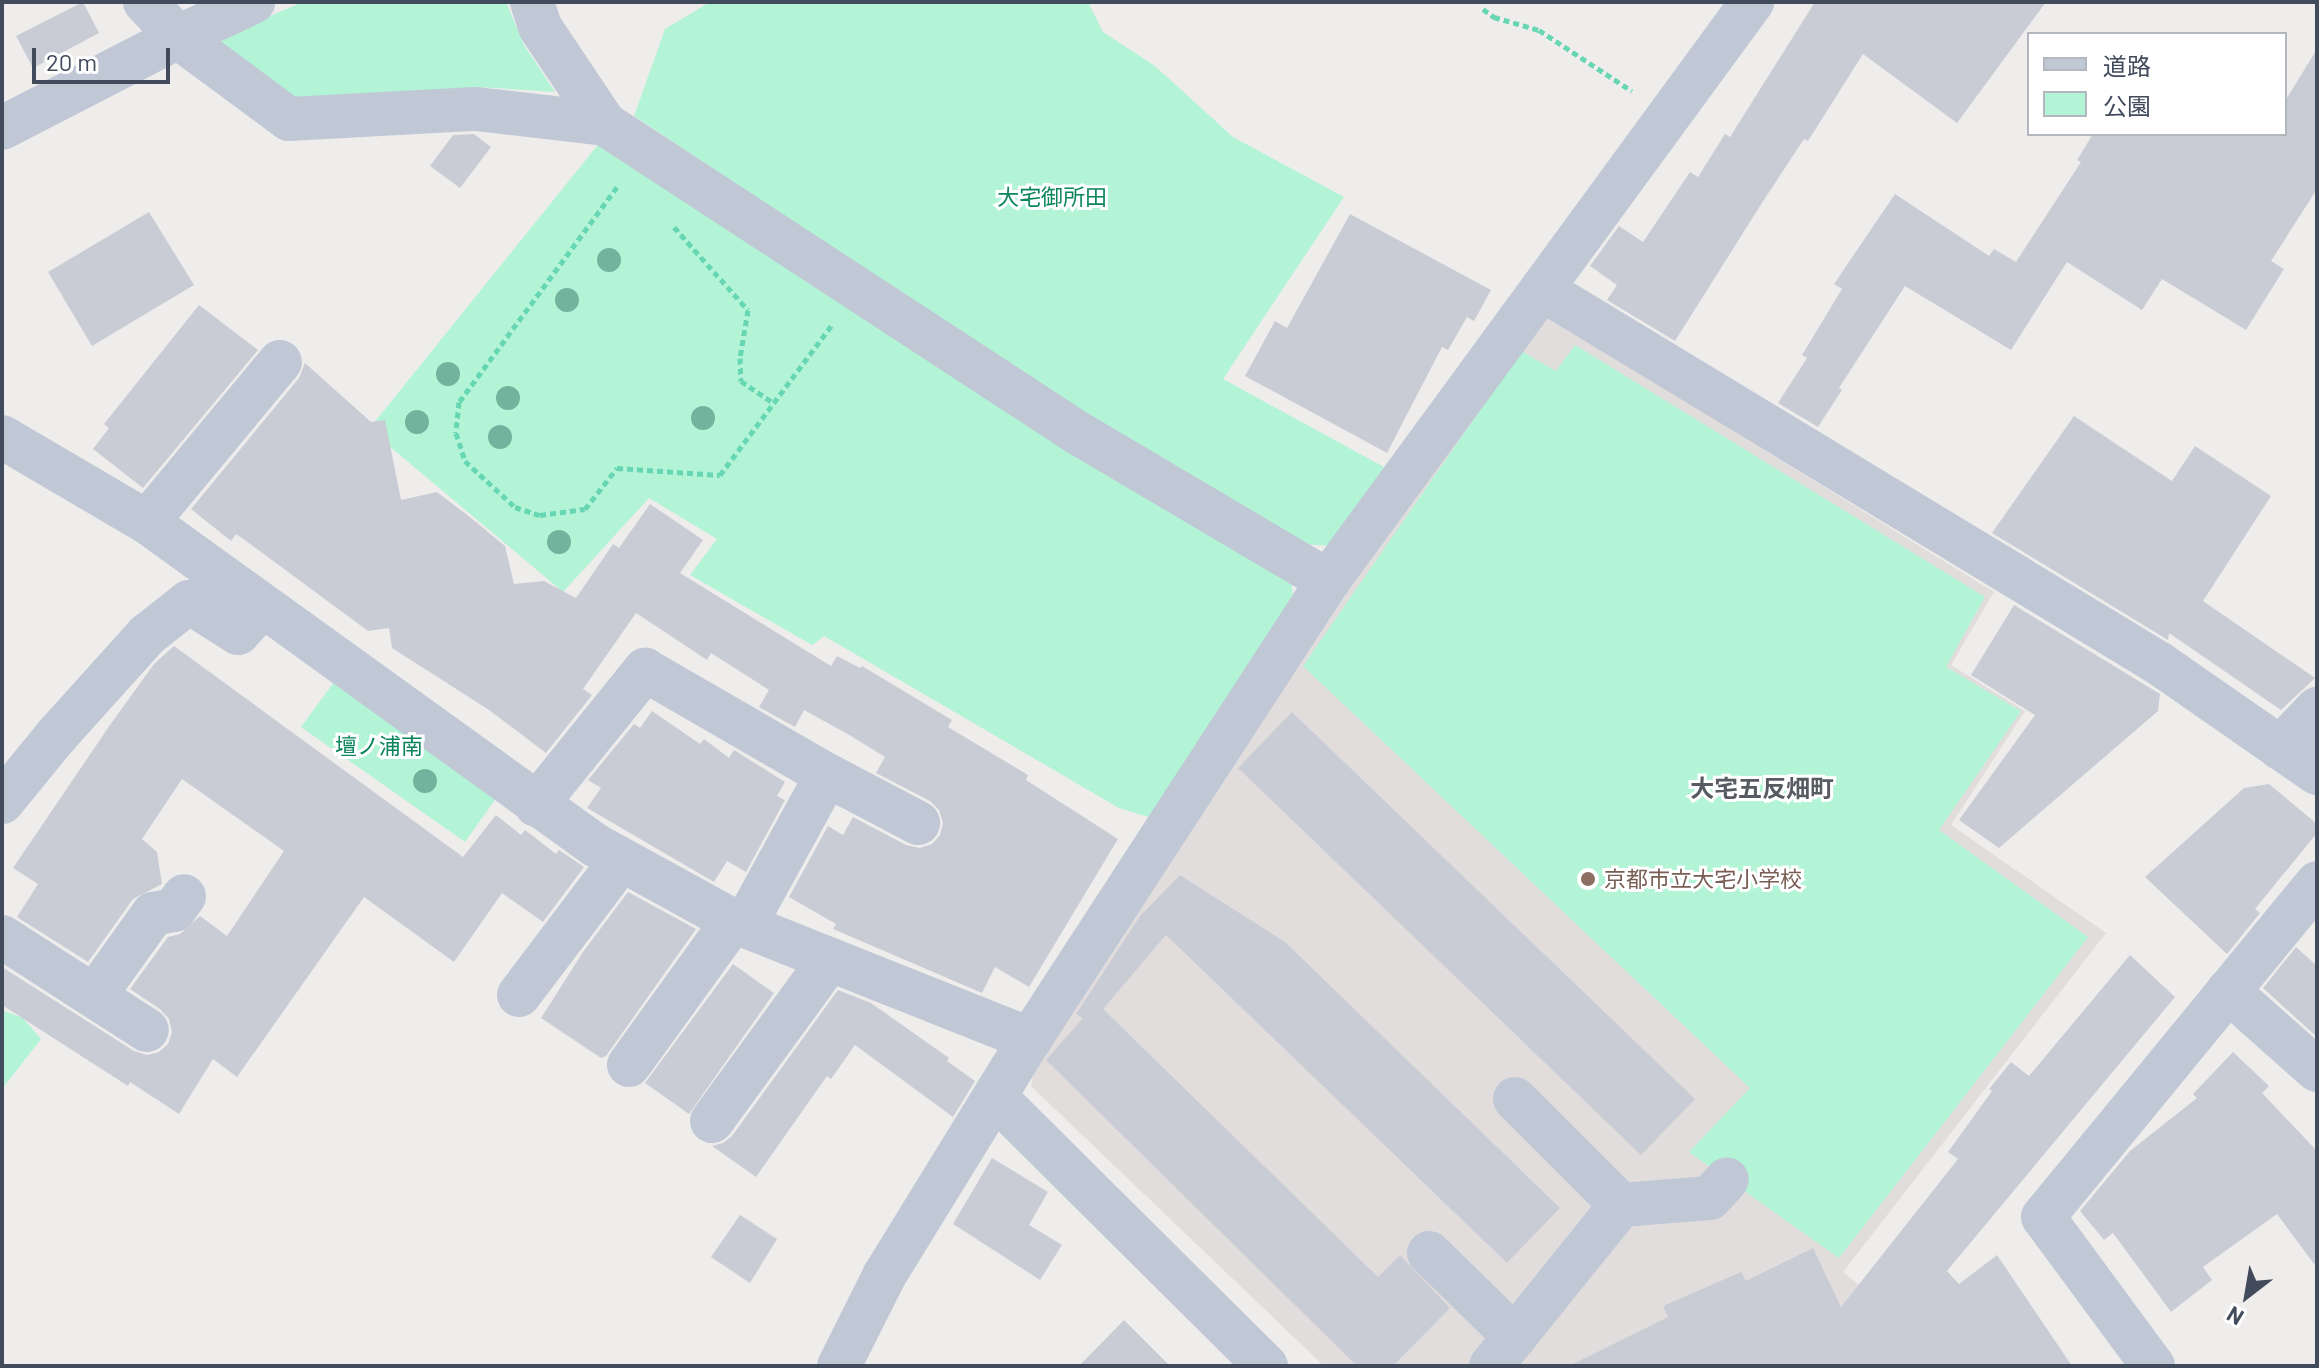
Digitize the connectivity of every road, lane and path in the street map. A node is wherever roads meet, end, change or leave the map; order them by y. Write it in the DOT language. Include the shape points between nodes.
graph roads {
  1 [pos="145,2"];
  2 [pos="253,2"];
  3 [pos="532,2"];
  4 [pos="1752,2"];
  5 [pos="1483,9"];
  6 [pos="178,37"];
  7 [pos="1668,118"];
  8 [pos="605,124"];
  9 [pos="2,128"];
  10 [pos="619,188"];
  11 [pos="671,223"];
  12 [pos="858,289"];
  13 [pos="1543,290"];
  14 [pos="280,362"];
  15 [pos="774,403"];
  16 [pos="2,437"];
  17 [pos="147,522"];
  18 [pos="1328,581"];
  19 [pos="262,606"];
  20 [pos="2317,709"];
  21 [pos="2280,748"];
  22 [pos="2317,773"];
  23 [pos="827,775"];
  24 [pos="2,802"];
  25 [pos="536,805"];
  26 [pos="918,823"];
  27 [pos="621,860"];
  28 [pos="184,896"];
  29 [pos="2312,900"];
  30 [pos="739,923"];
  31 [pos="2,937"];
  32 [pos="830,959"];
  33 [pos="2228,991"];
  34 [pos="95,995"];
  35 [pos="519,995"];
  36 [pos="147,1030"];
  37 [pos="1030,1039"];
  38 [pos="629,1065"];
  39 [pos="2317,1070"];
  40 [pos="995,1097"];
  41 [pos="1515,1099"];
  42 [pos="712,1121"];
  43 [pos="1727,1179"];
  44 [pos="1621,1205"];
  45 [pos="1429,1253"];
  46 [pos="1503,1352"];
  47 [pos="839,1366"];
  48 [pos="1266,1366"];
  49 [pos="2153,1366"];
  1 -- 6 [label="street"];
  2 -- 6 [label="street"];
  3 -- 8 [label="street" via="540,27"];
  4 -- 7 [label="street"];
  5 -- 7 [label="path" via="1539,30"];
  6 -- 8 [label="street" via="289,119 476,109"];
  6 -- 9 [label="street"];
  7 -- 13 [label="street"];
  8 -- 12 [label="street"];
  10 -- 12 [label="path" via="459,402 456,433 465,461 515,507 540,515 585,509 617,468 720,475"];
  11 -- 15 [label="path" via="748,310 741,381"];
  12 -- 18 [label="street" via="1078,433"];
  13 -- 18 [label="street"];
  13 -- 21 [label="street" via="2160,664"];
  14 -- 17 [label="street"];
  16 -- 17 [label="street"];
  17 -- 19 [label="street"];
  18 -- 37 [label="street"];
  19 -- 24 [label="street" via="238,633 189,602 147,635"];
  19 -- 25 [label="street"];
  20 -- 21 [label="street"];
  21 -- 22 [label="street"];
  23 -- 25 [label="street" via="645,670"];
  23 -- 26 [label="street"];
  23 -- 30 [label="street"];
  25 -- 27 [label="street"];
  27 -- 30 [label="street"];
  27 -- 35 [label="street"];
  28 -- 34 [label="street" via="174,910 153,914"];
  29 -- 33 [label="street"];
  30 -- 32 [label="street"];
  30 -- 38 [label="street"];
  31 -- 34 [label="street"];
  32 -- 37 [label="street"];
  32 -- 42 [label="street"];
  33 -- 39 [label="street"];
  33 -- 49 [label="street" via="2043,1217"];
  34 -- 36 [label="street"];
  37 -- 40 [label="street"];
  40 -- 47 [label="street" via="884,1276"];
  40 -- 48 [label="street"];
  41 -- 44 [label="street"];
  43 -- 44 [label="street" via="1710,1198"];
  44 -- 46 [label="street"];
  45 -- 46 [label="street"];
}
